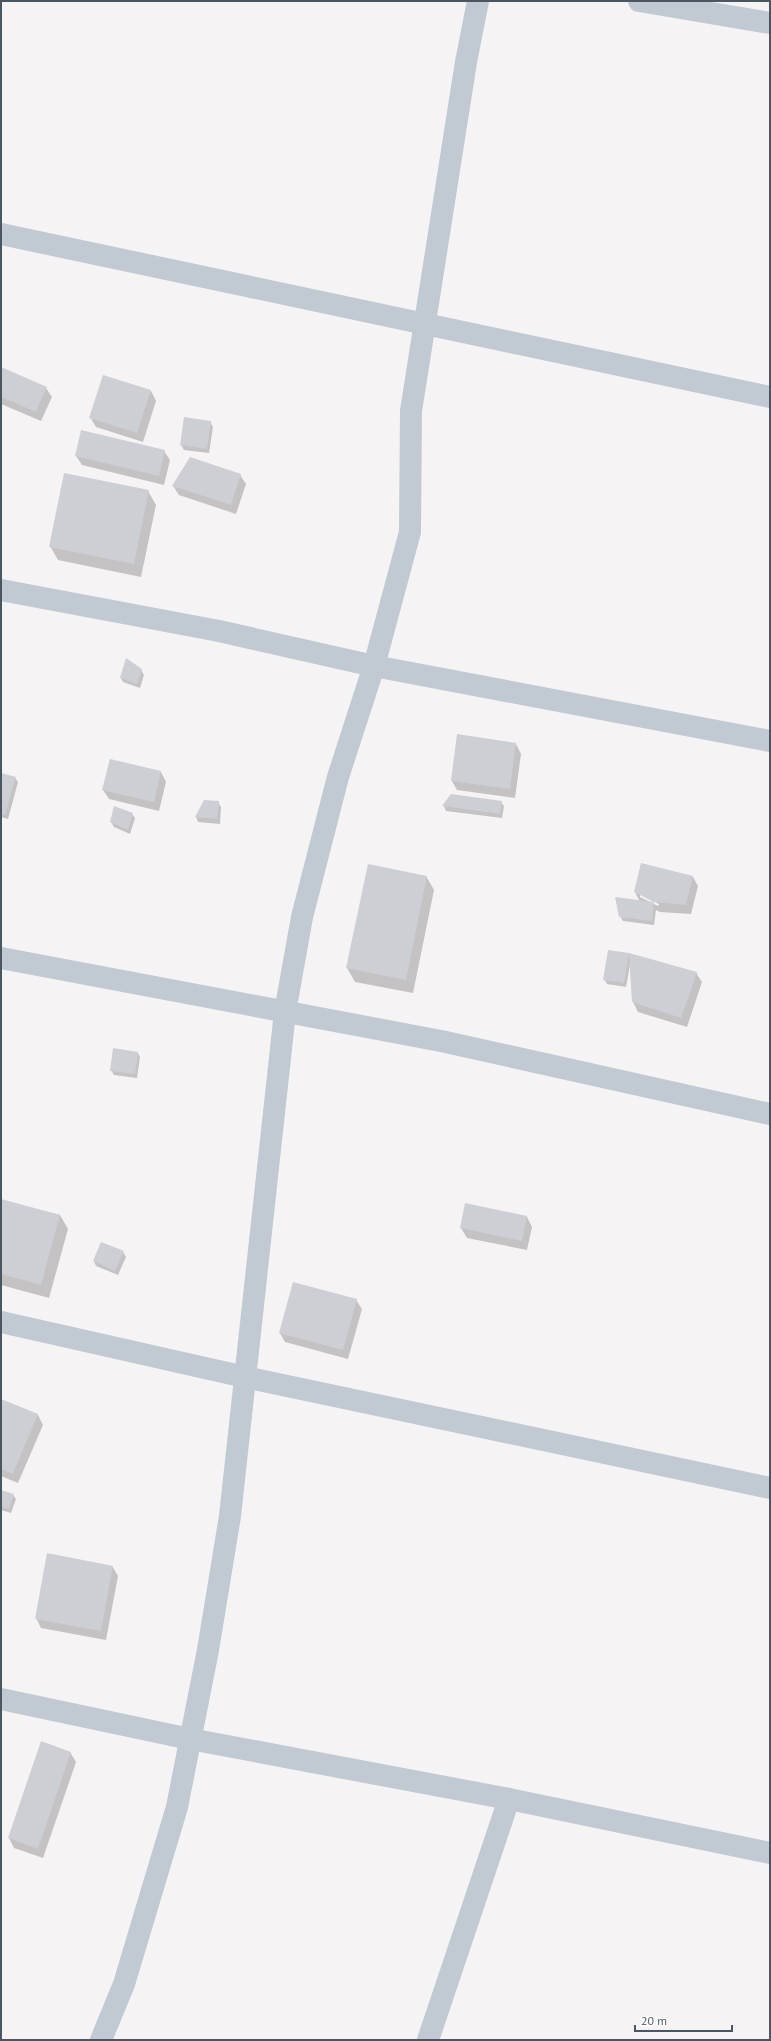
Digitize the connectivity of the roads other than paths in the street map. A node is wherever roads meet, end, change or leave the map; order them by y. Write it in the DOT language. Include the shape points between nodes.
graph roads {
  1 [pos="478,1"];
  2 [pos="639,1"];
  3 [pos="770,24"];
  4 [pos="1,234"];
  5 [pos="425,324"];
  6 [pos="770,397"];
  7 [pos="1,590"];
  8 [pos="374,666"];
  9 [pos="770,741"];
  10 [pos="1,958"];
  11 [pos="285,1012"];
  12 [pos="770,1114"];
  13 [pos="1,1322"];
  14 [pos="245,1377"];
  15 [pos="770,1488"];
  16 [pos="1,1699"];
  17 [pos="190,1739"];
  18 [pos="509,1799"];
  19 [pos="770,1853"];
  20 [pos="101,2040"];
  21 [pos="428,2040"];
  1 -- 5 [label="street"];
  2 -- 3 [label="street"];
  4 -- 5 [label="street"];
  5 -- 6 [label="street"];
  5 -- 8 [label="street" via="411,411 410,532"];
  7 -- 8 [label="street" via="219,632"];
  8 -- 9 [label="street"];
  8 -- 11 [label="street" via="338,777 302,917"];
  10 -- 11 [label="street"];
  11 -- 12 [label="street" via="441,1041"];
  11 -- 14 [label="street"];
  13 -- 14 [label="street"];
  14 -- 15 [label="street"];
  14 -- 17 [label="street" via="230,1516 208,1650"];
  16 -- 17 [label="street"];
  17 -- 18 [label="street"];
  17 -- 20 [label="street" via="177,1807 124,1984"];
  18 -- 19 [label="street"];
  18 -- 21 [label="street"];
}
